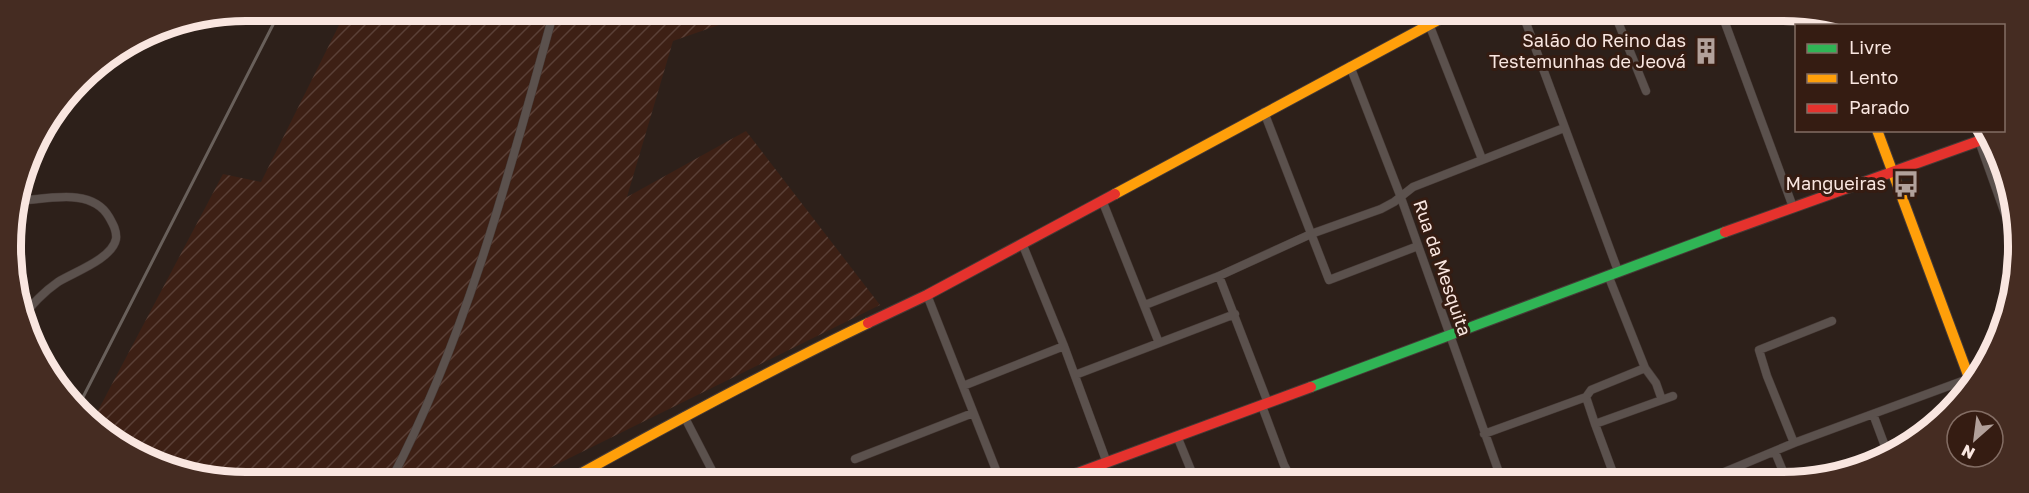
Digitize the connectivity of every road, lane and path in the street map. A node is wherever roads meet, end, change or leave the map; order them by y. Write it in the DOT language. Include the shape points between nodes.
graph roads {
  1 [pos="551,21"];
  2 [pos="1435,21"];
  3 [pos="1525,21"];
  4 [pos="1618,21"];
  5 [pos="1724,21"];
  6 [pos="1429,24"];
  7 [pos="1350,66"];
  8 [pos="1646,91"];
  9 [pos="1264,112"];
  10 [pos="1564,128"];
  11 [pos="1878,132"];
  12 [pos="1982,141"];
  13 [pos="1986,148"];
  14 [pos="1482,159"];
  15 [pos="1892,171"];
  16 [pos="1400,195"];
  17 [pos="1102,200"];
  18 [pos="26,201"];
  19 [pos="1793,207"];
  20 [pos="2005,209"];
  21 [pos="1311,234"];
  22 [pos="1022,243"];
  23 [pos="1418,246"];
  24 [pos="1613,273"];
  25 [pos="1219,276"];
  26 [pos="927,295"];
  27 [pos="1145,305"];
  28 [pos="30,308"];
  29 [pos="1235,314"];
  30 [pos="1832,321"];
  31 [pos="1450,336"];
  32 [pos="1159,343"];
  33 [pos="1064,346"];
  34 [pos="1645,368"];
  35 [pos="1970,373"];
  36 [pos="1075,375"];
  37 [pos="1962,382"];
  38 [pos="963,386"];
  39 [pos="1673,396"];
  40 [pos="1586,397"];
  41 [pos="1662,400"];
  42 [pos="1265,405"];
  43 [pos="973,413"];
  44 [pos="1873,414"];
  45 [pos="684,416"];
  46 [pos="1595,424"];
  47 [pos="1484,434"];
  48 [pos="1178,436"];
  49 [pos="1794,443"];
  50 [pos="1885,448"];
  51 [pos="1775,452"];
  52 [pos="855,459"];
  53 [pos="1107,463"];
  54 [pos="1612,470"];
  55 [pos="395,472"];
  56 [pos="583,472"];
  57 [pos="713,472"];
  58 [pos="997,472"];
  59 [pos="1082,472"];
  60 [pos="1192,472"];
  61 [pos="1288,472"];
  62 [pos="1499,472"];
  63 [pos="1724,472"];
  64 [pos="1783,472"];
  1 -- 55 [label="street" via="469,299"];
  2 -- 6 [label="street"];
  3 -- 10 [label="street"];
  4 -- 8 [label="street"];
  5 -- 19 [label="street"];
  6 -- 7 [label="street"];
  6 -- 14 [label="street"];
  7 -- 9 [label="street"];
  7 -- 16 [label="street, Rua da Mesquita"];
  9 -- 17 [label="street"];
  9 -- 21 [label="street"];
  10 -- 14 [label="street"];
  10 -- 24 [label="street"];
  11 -- 15 [label="street"];
  12 -- 15 [label="street"];
  13 -- 20 [label="street"];
  14 -- 16 [label="street"];
  15 -- 19 [label="street"];
  15 -- 35 [label="street"];
  16 -- 21 [label="street" via="1381,209"];
  16 -- 23 [label="street, Rua da Mesquita"];
  17 -- 22 [label="street"];
  17 -- 27 [label="street"];
  18 -- 28 [label="street" via="88,199 106,211 116,241 107,255 55,284"];
  19 -- 24 [label="street"];
  21 -- 23 [label="street" via="1329,280"];
  21 -- 25 [label="street"];
  22 -- 26 [label="street"];
  22 -- 33 [label="street"];
  23 -- 31 [label="street, Rua da Mesquita"];
  24 -- 31 [label="street"];
  24 -- 34 [label="street"];
  25 -- 27 [label="street"];
  25 -- 29 [label="street"];
  26 -- 38 [label="street"];
  26 -- 45 [label="street"];
  27 -- 32 [label="street"];
  29 -- 32 [label="street"];
  29 -- 42 [label="street"];
  30 -- 49 [label="street" via="1759,350"];
  31 -- 42 [label="street"];
  31 -- 47 [label="street, Rua da Mesquita"];
  32 -- 36 [label="street"];
  33 -- 36 [label="street"];
  33 -- 38 [label="street"];
  34 -- 40 [label="street" via="1591,390"];
  34 -- 41 [label="street"];
  36 -- 53 [label="street"];
  37 -- 44 [label="street"];
  38 -- 43 [label="street"];
  39 -- 41 [label="street"];
  40 -- 46 [label="street"];
  40 -- 47 [label="street"];
  41 -- 46 [label="street"];
  42 -- 48 [label="street"];
  42 -- 61 [label="street"];
  43 -- 52 [label="street"];
  43 -- 58 [label="street"];
  44 -- 49 [label="street"];
  44 -- 50 [label="street"];
  45 -- 56 [label="street"];
  45 -- 57 [label="street"];
  46 -- 54 [label="street"];
  47 -- 62 [label="street, Rua da Mesquita"];
  48 -- 53 [label="street"];
  48 -- 60 [label="street"];
  49 -- 51 [label="street"];
  51 -- 63 [label="street"];
  51 -- 64 [label="street"];
  53 -- 59 [label="street"];
}
